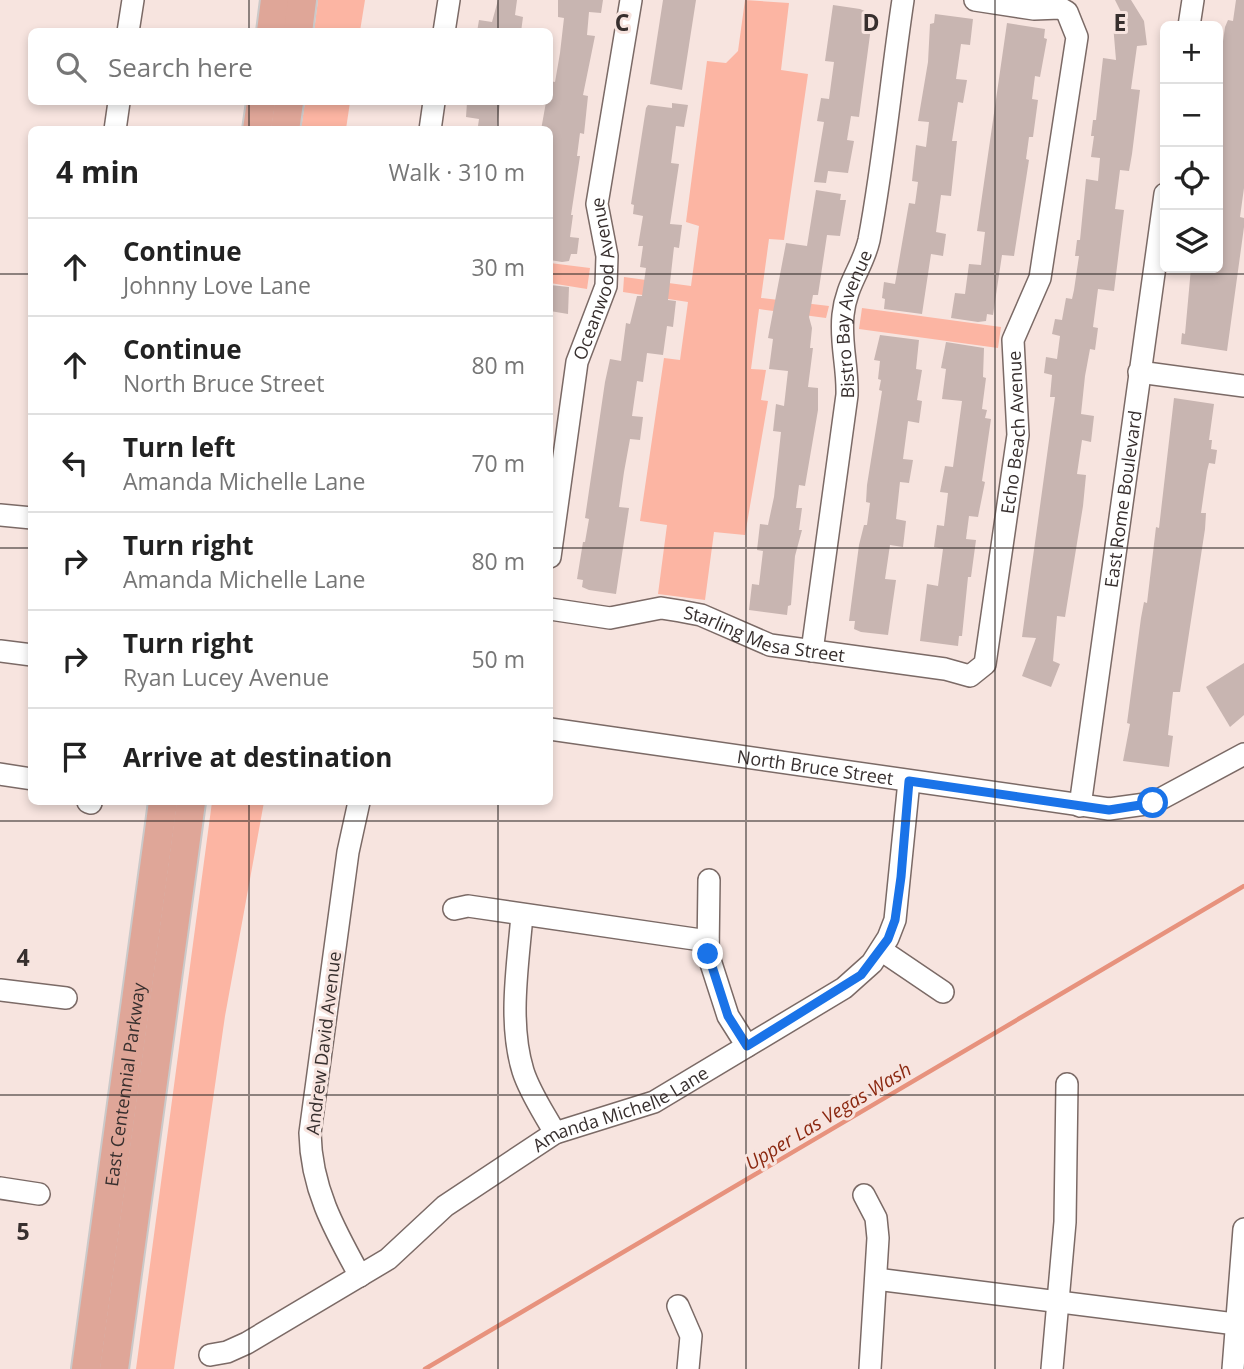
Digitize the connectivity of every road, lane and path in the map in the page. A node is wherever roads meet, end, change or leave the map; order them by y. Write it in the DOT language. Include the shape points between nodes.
graph roads {
  1 [pos="133,0"];
  2 [pos="275,0"];
  3 [pos="302,0"];
  4 [pos="449,0"];
  5 [pos="631,0"];
  6 [pos="902,0"];
  7 [pos="975,0"];
  8 [pos="1193,0"];
  9 [pos="1190,21"];
  10 [pos="129,28"];
  11 [pos="272,28"];
  12 [pos="298,28"];
  13 [pos="445,28"];
  14 [pos="119,105"];
  15 [pos="261,105"];
  16 [pos="289,105"];
  17 [pos="434,105"];
  18 [pos="116,126"];
  19 [pos="258,126"];
  20 [pos="286,126"];
  21 [pos="431,126"];
  22 [pos="1163,210"];
  23 [pos="1139,372"];
  24 [pos="1244,386"];
  25 [pos="0,515"];
  26 [pos="28,518"];
  27 [pos="553,535"];
  28 [pos="553,609"];
  29 [pos="0,650"];
  30 [pos="812,651"];
  31 [pos="28,654"];
  32 [pos="978,672"];
  33 [pos="553,729"];
  34 [pos="1244,754"];
  35 [pos="0,775"];
  36 [pos="28,778"];
  37 [pos="909,781"];
  38 [pos="163,805"];
  39 [pos="191,805"];
  40 [pos="358,805"];
  41 [pos="1080,806"];
  42 [pos="709,880"];
  43 [pos="454,909"];
  44 [pos="522,915"];
  45 [pos="708,941"];
  46 [pos="881,950"];
  47 [pos="0,990"];
  48 [pos="943,992"];
  49 [pos="66,998"];
  50 [pos="747,1046"];
  51 [pos="1067,1084"];
  52 [pos="555,1133"];
  53 [pos="0,1188"];
  54 [pos="38,1194"];
  55 [pos="864,1195"];
  56 [pos="1244,1228"];
  57 [pos="360,1276"];
  58 [pos="876,1279"];
  59 [pos="1058,1303"];
  60 [pos="678,1307"];
  61 [pos="1241,1324"];
  62 [pos="210,1355"];
  63 [pos="86,1369"];
  64 [pos="114,1369"];
  65 [pos="688,1369"];
  66 [pos="870,1369"];
  67 [pos="1052,1369"];
  68 [pos="1233,1369"];
  1 -- 10 [label="street"];
  2 -- 11 [label="main road"];
  3 -- 12 [label="main road"];
  4 -- 13 [label="street"];
  5 -- 27 [label="street, Oceanwood Avenue" via="597,204 607,256 606,286 577,362"];
  6 -- 30 [label="street, Bistro Bay Avenue" via="869,239 849,285 843,313 846,405"];
  7 -- 32 [label="street, Echo Beach Avenue" via="1060,8 1067,12 1077,37 1040,278 1013,341 1018,435 988,653"];
  8 -- 9 [label="street"];
  14 -- 18 [label="street"];
  15 -- 19 [label="main road"];
  16 -- 20 [label="main road"];
  17 -- 21 [label="street"];
  22 -- 23 [label="street, East Rome Boulevard"];
  23 -- 24 [label="street"];
  23 -- 41 [label="street, East Rome Boulevard"];
  25 -- 26 [label="street"];
  28 -- 30 [label="street, Starling Mesa Street" via="610,618 661,608 680,611 701,615 770,645"];
  29 -- 31 [label="street"];
  30 -- 32 [label="street, Starling Mesa Street" via="970,676"];
  33 -- 37 [label="street, North Bruce Street"];
  34 -- 41 [label="street, North Bruce Street" via="1153,803 1109,810"];
  35 -- 36 [label="street"];
  37 -- 41 [label="street, North Bruce Street"];
  37 -- 46 [label="street, Amanda Michelle Lane" via="895,920"];
  38 -- 63 [label="main road, East Centennial Parkway"];
  39 -- 64 [label="main road, East Centennial Parkway"];
  40 -- 57 [label="street, Andrew David Avenue" via="348,852 310,1162 333,1228"];
  42 -- 45 [label="street"];
  43 -- 44 [label="street" via="468,906"];
  44 -- 45 [label="street"];
  44 -- 52 [label="street" via="515,1011 518,1052 531,1092"];
  45 -- 50 [label="street" via="718,992"];
  46 -- 48 [label="street"];
  46 -- 50 [label="street, Amanda Michelle Lane" via="844,988"];
  47 -- 49 [label="street"];
  50 -- 52 [label="street, Amanda Michelle Lane" via="654,1102"];
  51 -- 59 [label="street" via="1068,1164"];
  52 -- 57 [label="street, Amanda Michelle Lane" via="444,1206 388,1259"];
  53 -- 54 [label="street"];
  55 -- 58 [label="street" via="876,1218"];
  56 -- 61 [label="street"];
  57 -- 62 [label="street, Amanda Michelle Lane" via="247,1343"];
  58 -- 59 [label="street"];
  58 -- 66 [label="street"];
  59 -- 61 [label="street"];
  59 -- 67 [label="street"];
  60 -- 65 [label="street" via="691,1336"];
  61 -- 68 [label="street"];
}
